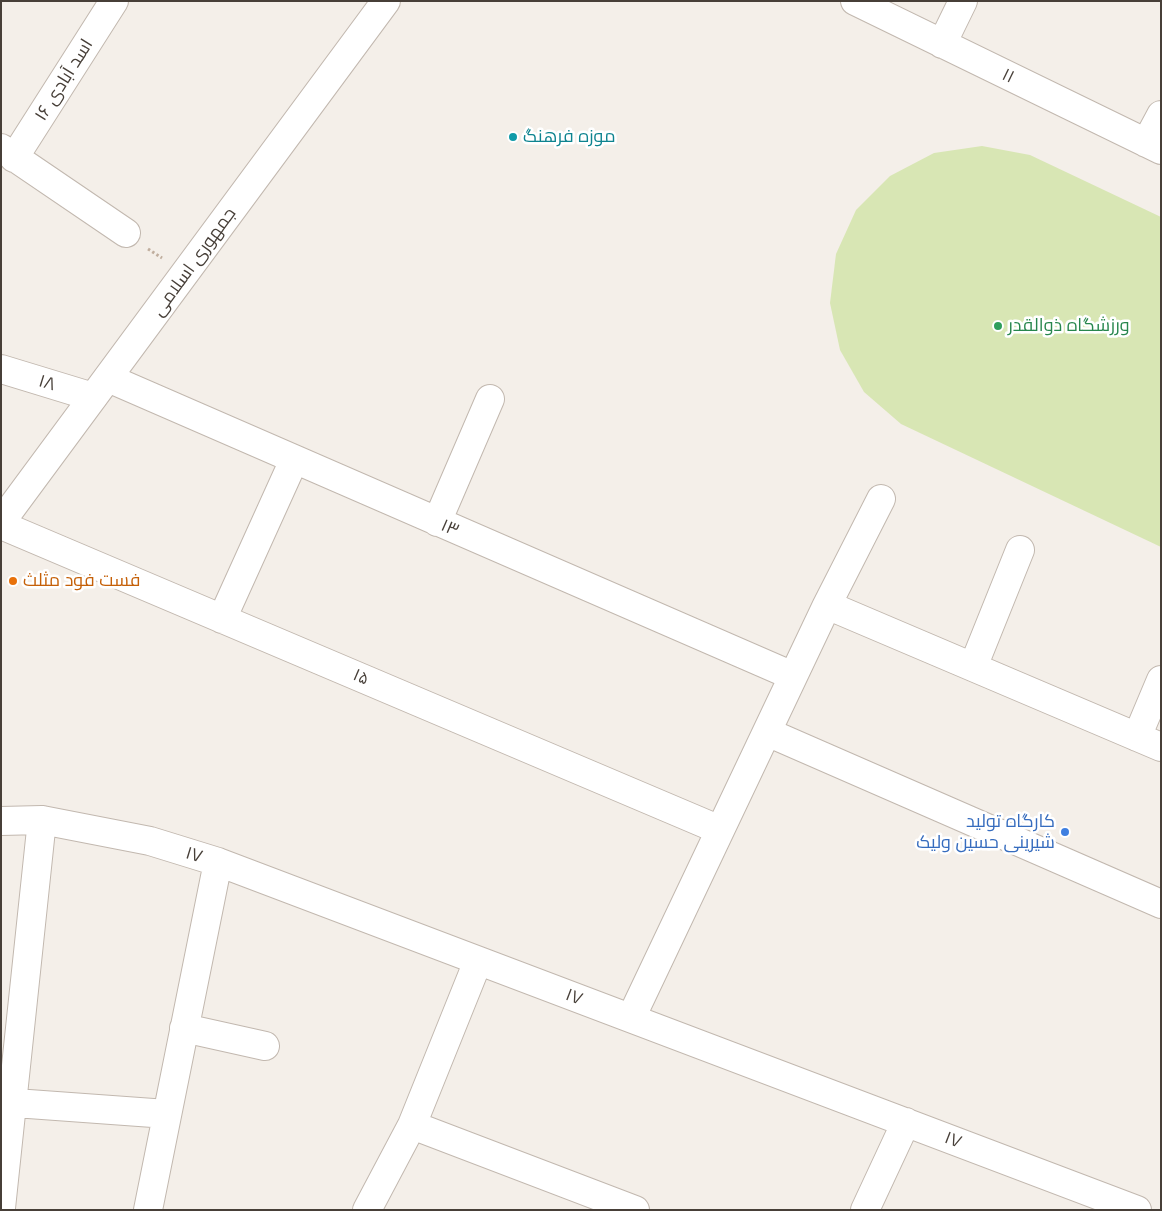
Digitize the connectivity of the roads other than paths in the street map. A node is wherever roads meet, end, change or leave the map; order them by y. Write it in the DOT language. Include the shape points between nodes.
graph roads {
  1 [pos="386,1"];
  2 [pos="855,1"];
  3 [pos="963,1"];
  4 [pos="112,2"];
  5 [pos="942,44"];
  6 [pos="1161,115"];
  7 [pos="1154,147"];
  8 [pos="8,153"];
  9 [pos="126,233"];
  10 [pos="1,369"];
  11 [pos="101,388"];
  12 [pos="490,398"];
  13 [pos="294,460"];
  14 [pos="881,499"];
  15 [pos="437,522"];
  16 [pos="1,524"];
  17 [pos="1020,550"];
  18 [pos="827,605"];
  19 [pos="222,618"];
  20 [pos="973,667"];
  21 [pos="793,676"];
  22 [pos="1161,680"];
  23 [pos="767,732"];
  24 [pos="1149,742"];
  25 [pos="42,820"];
  26 [pos="1,821"];
  27 [pos="720,830"];
  28 [pos="218,862"];
  29 [pos="1161,904"];
  30 [pos="478,961"];
  31 [pos="631,1018"];
  32 [pos="184,1028"];
  33 [pos="265,1046"];
  34 [pos="7,1102"];
  35 [pos="167,1114"];
  36 [pos="906,1122"];
  37 [pos="412,1125"];
  38 [pos="1,1208"];
  39 [pos="148,1210"];
  40 [pos="367,1210"];
  41 [pos="635,1210"];
  42 [pos="865,1210"];
  43 [pos="1137,1210"];
  1 -- 11 [label="street, جمهوری اسلامی"];
  2 -- 5 [label="street, ۱۱"];
  3 -- 5 [label="street"];
  4 -- 8 [label="street, اسد آبادی ۱۶"];
  5 -- 7 [label="street, ۱۱"];
  6 -- 7 [label="street"];
  8 -- 9 [label="street"];
  10 -- 11 [label="street, ۱۸"];
  11 -- 13 [label="street, ۱۳"];
  11 -- 16 [label="street, جمهوری اسلامی"];
  12 -- 15 [label="street"];
  13 -- 15 [label="street, ۱۳"];
  13 -- 19 [label="street"];
  14 -- 18 [label="street"];
  15 -- 21 [label="street, ۱۳"];
  16 -- 19 [label="street, ۱۵"];
  17 -- 20 [label="street"];
  18 -- 20 [label="street"];
  18 -- 21 [label="street"];
  19 -- 27 [label="street, ۱۵"];
  20 -- 24 [label="street"];
  21 -- 23 [label="street"];
  22 -- 24 [label="street"];
  23 -- 27 [label="street"];
  23 -- 29 [label="street"];
  25 -- 26 [label="street, ۱۷"];
  25 -- 28 [label="street, ۱۷" via="150,841"];
  25 -- 34 [label="street"];
  27 -- 31 [label="street"];
  28 -- 30 [label="street, ۱۷"];
  28 -- 32 [label="street"];
  30 -- 31 [label="street, ۱۷"];
  30 -- 37 [label="street"];
  31 -- 36 [label="street, ۱۷"];
  32 -- 33 [label="street"];
  32 -- 35 [label="street"];
  34 -- 35 [label="street"];
  34 -- 38 [label="street"];
  35 -- 39 [label="street"];
  36 -- 42 [label="street"];
  36 -- 43 [label="street, ۱۷"];
  37 -- 40 [label="street"];
  37 -- 41 [label="street"];
}
